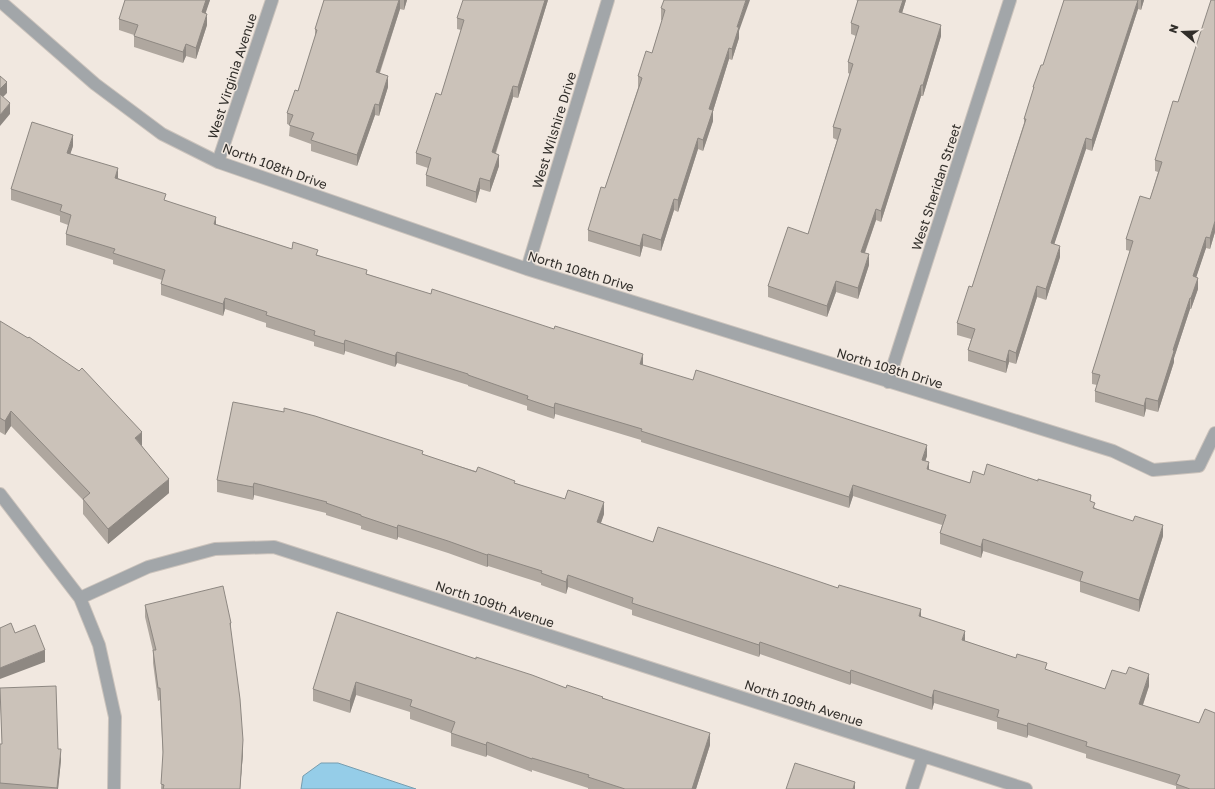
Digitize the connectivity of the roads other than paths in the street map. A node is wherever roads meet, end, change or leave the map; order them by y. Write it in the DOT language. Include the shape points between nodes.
graph roads {
  1 [pos="272,0"];
  2 [pos="608,0"];
  3 [pos="1010,0"];
  4 [pos="0,1"];
  5 [pos="218,162"];
  6 [pos="527,269"];
  7 [pos="888,382"];
  8 [pos="1215,433"];
  9 [pos="0,494"];
  10 [pos="80,598"];
  11 [pos="923,756"];
  12 [pos="114,789"];
  13 [pos="912,789"];
  14 [pos="1026,789"];
  1 -- 5 [label="street, West Virginia Avenue"];
  2 -- 6 [label="street, West Wilshire Drive"];
  3 -- 7 [label="street, West Sheridan Street"];
  4 -- 5 [label="street, North 108th Drive" via="95,84 162,134"];
  5 -- 6 [label="street, North 108th Drive"];
  6 -- 7 [label="street, North 108th Drive"];
  7 -- 8 [label="street, North 108th Drive" via="1113,451 1153,470 1199,466"];
  9 -- 10 [label="street"];
  10 -- 11 [label="street, North 109th Avenue" via="148,567 215,549 274,547"];
  10 -- 12 [label="street" via="99,645 115,717"];
  11 -- 13 [label="street"];
  11 -- 14 [label="street, North 109th Avenue"];
}
